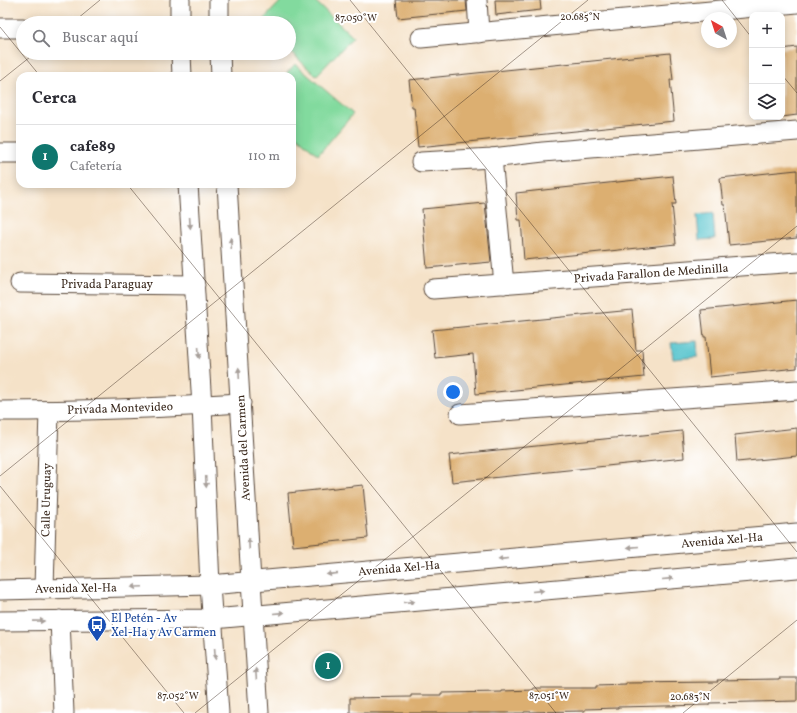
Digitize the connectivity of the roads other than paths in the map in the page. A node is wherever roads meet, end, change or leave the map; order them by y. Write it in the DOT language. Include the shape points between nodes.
graph roads {
  1 [pos="180,0"];
  2 [pos="219,0"];
  3 [pos="477,0"];
  4 [pos="797,3"];
  5 [pos="180,16"];
  6 [pos="219,16"];
  7 [pos="0,28"];
  8 [pos="16,28"];
  9 [pos="479,33"];
  10 [pos="421,38"];
  11 [pos="181,60"];
  12 [pos="220,60"];
  13 [pos="182,72"];
  14 [pos="221,72"];
  15 [pos="797,131"];
  16 [pos="0,153"];
  17 [pos="16,153"];
  18 [pos="492,158"];
  19 [pos="421,162"];
  20 [pos="188,188"];
  21 [pos="227,188"];
  22 [pos="797,262"];
  23 [pos="20,284"];
  24 [pos="504,284"];
  25 [pos="195,285"];
  26 [pos="433,289"];
  27 [pos="797,390"];
  28 [pos="241,403"];
  29 [pos="202,406"];
  30 [pos="0,411"];
  31 [pos="49,411"];
  32 [pos="460,414"];
  33 [pos="797,533"];
  34 [pos="797,568"];
  35 [pos="251,581"];
  36 [pos="210,585"];
  37 [pos="44,589"];
  38 [pos="0,590"];
  39 [pos="252,615"];
  40 [pos="213,619"];
  41 [pos="60,620"];
  42 [pos="0,621"];
  43 [pos="64,713"];
  44 [pos="219,713"];
  45 [pos="259,713"];
  1 -- 5 [label="street"];
  2 -- 6 [label="street"];
  3 -- 9 [label="street"];
  4 -- 9 [label="street"];
  7 -- 8 [label="street"];
  9 -- 10 [label="street"];
  11 -- 13 [label="street"];
  12 -- 14 [label="street"];
  15 -- 18 [label="street"];
  16 -- 17 [label="street"];
  18 -- 19 [label="street"];
  18 -- 24 [label="street"];
  20 -- 25 [label="street, one-way"];
  28 -- 21 [label="street, Avenida del Carmen, one-way"];
  22 -- 24 [label="street, Privada Farallon de Medinilla"];
  23 -- 25 [label="street, Privada Paraguay"];
  24 -- 26 [label="street, Privada Farallon de Medinilla"];
  25 -- 29 [label="street, one-way"];
  27 -- 32 [label="street"];
  28 -- 29 [label="street, Privada Montevideo"];
  35 -- 28 [label="street, Avenida del Carmen, one-way"];
  29 -- 31 [label="street, Privada Montevideo"];
  29 -- 36 [label="street, one-way"];
  30 -- 31 [label="street, Privada Montevideo"];
  31 -- 37 [label="street, Calle Uruguay"];
  33 -- 35 [label="street, Avenida Xel-Ha, one-way"];
  39 -- 34 [label="street, one-way"];
  35 -- 36 [label="street, Avenida Xel-Ha"];
  35 -- 39 [label="street, Avenida del Carmen"];
  36 -- 37 [label="street, Avenida Xel-Ha, one-way"];
  36 -- 40 [label="street"];
  37 -- 38 [label="street, Avenida Xel-Ha"];
  39 -- 40 [label="street"];
  45 -- 39 [label="street, Avenida del Carmen, one-way"];
  40 -- 41 [label="street"];
  40 -- 44 [label="street, one-way"];
  42 -- 41 [label="street, one-way"];
  41 -- 43 [label="street"];
}
